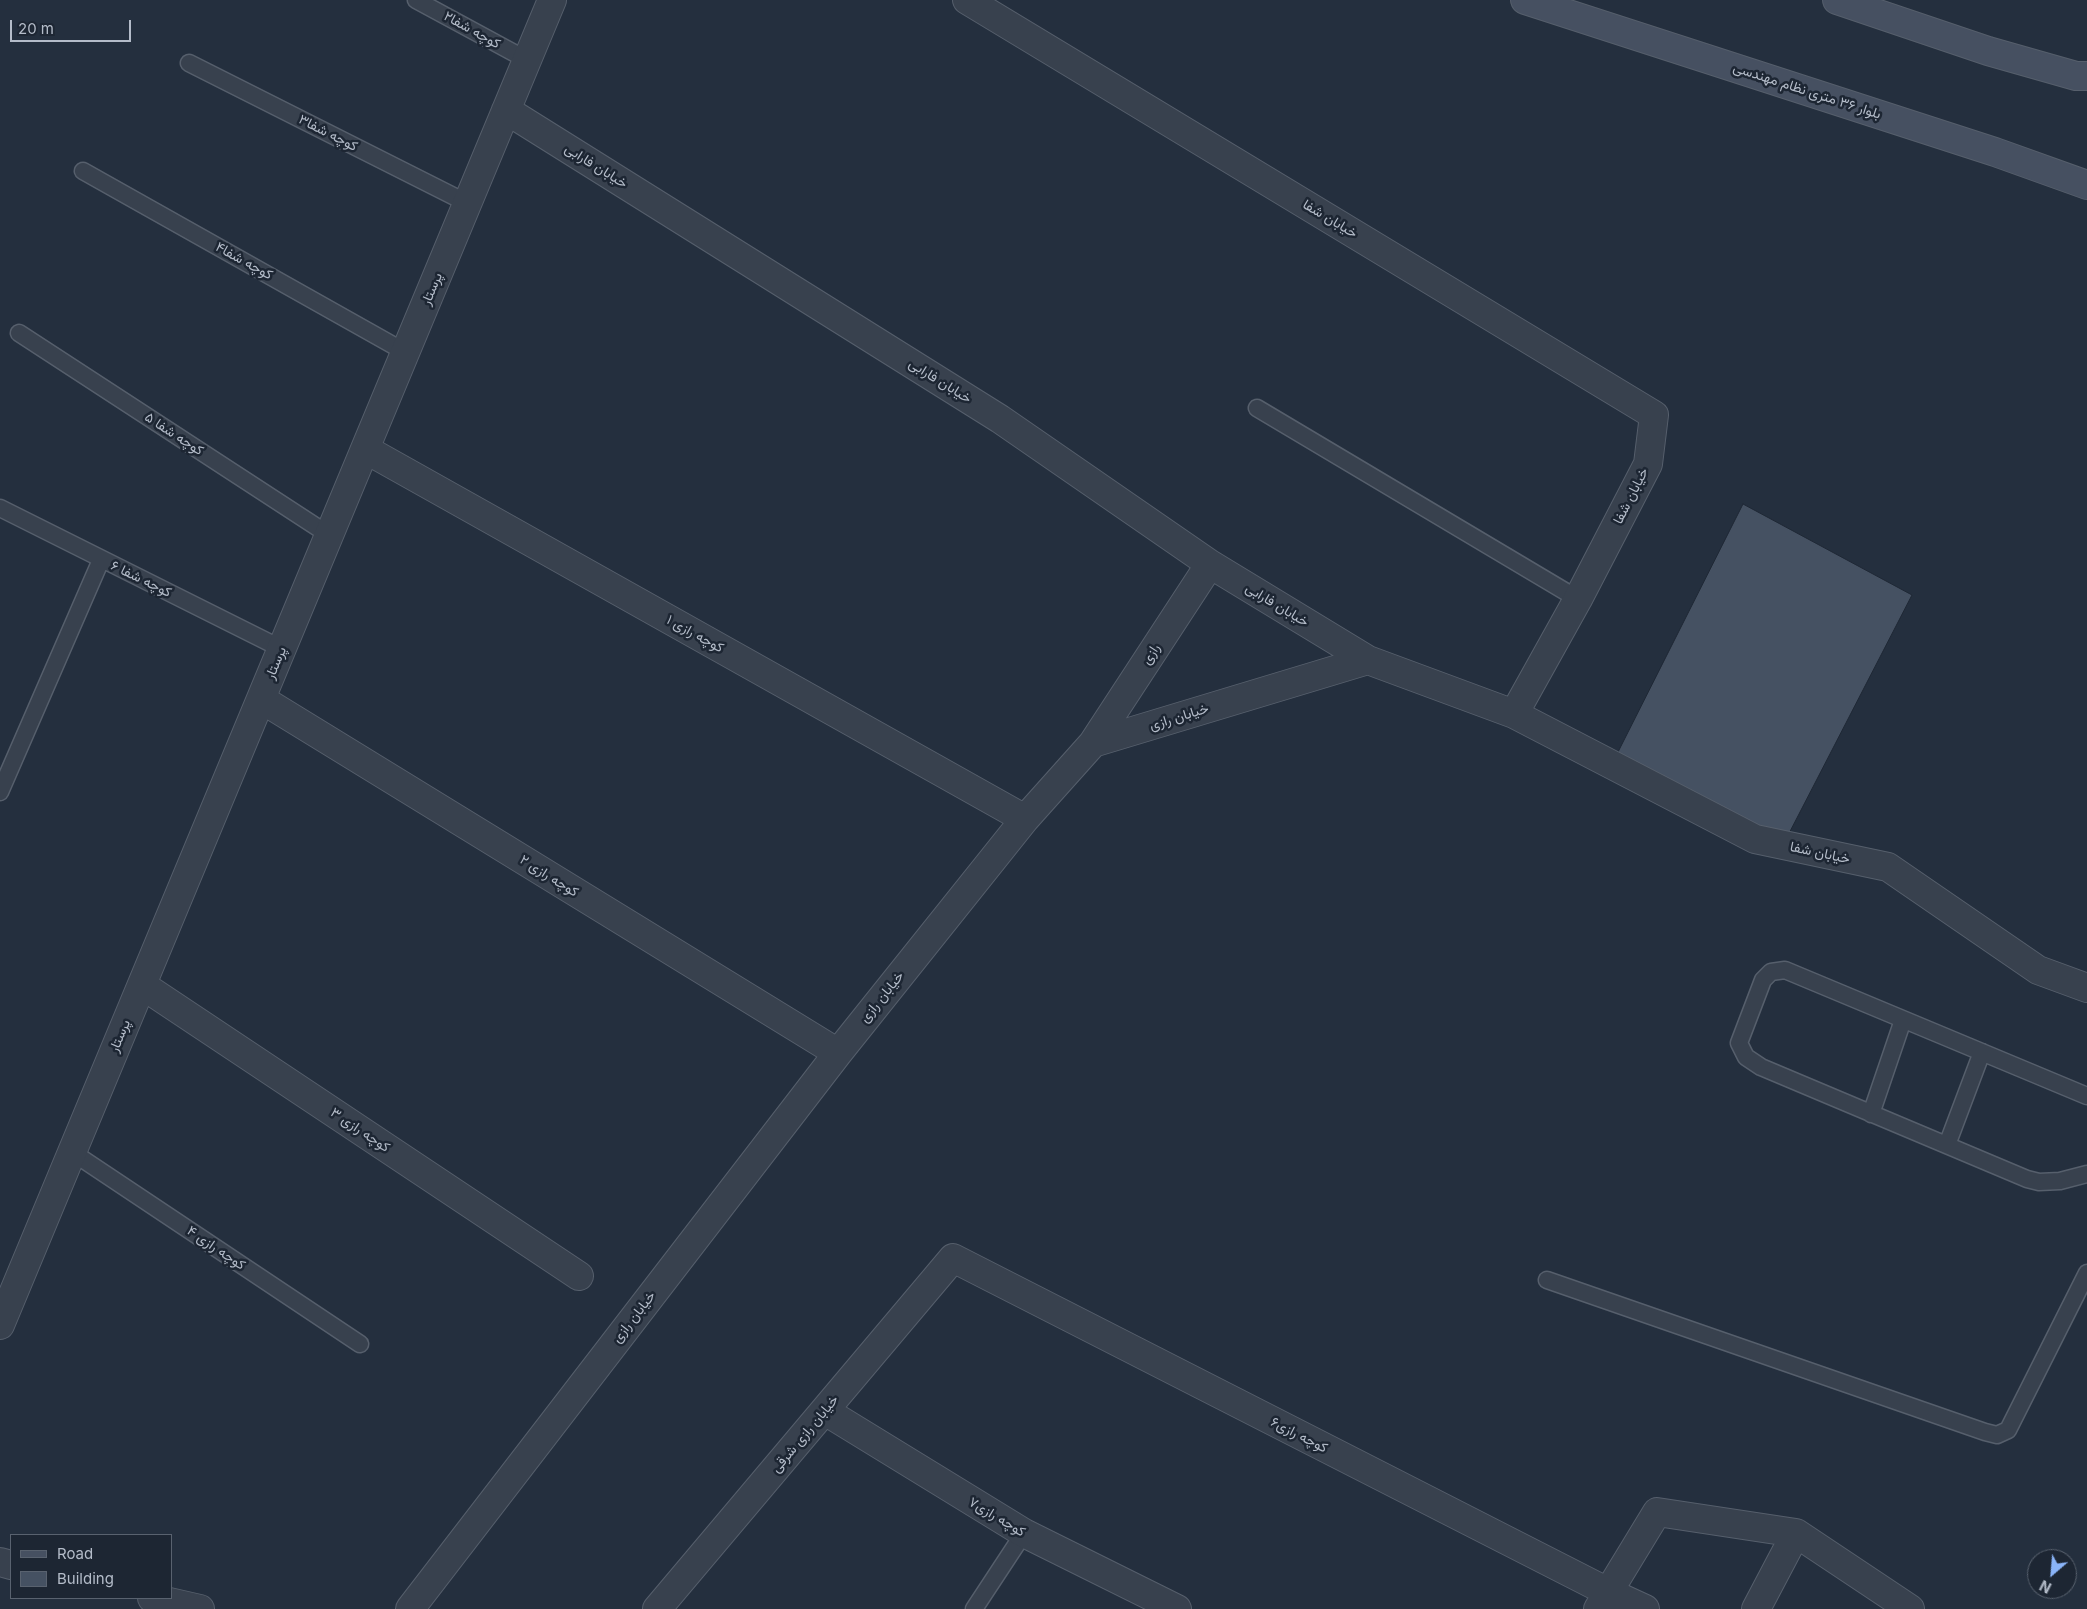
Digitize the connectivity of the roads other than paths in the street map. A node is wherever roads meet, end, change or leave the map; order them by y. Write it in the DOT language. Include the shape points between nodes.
graph roads {
  1 [pos="416,0"];
  2 [pos="552,0"];
  3 [pos="967,0"];
  4 [pos="1526,0"];
  5 [pos="1837,0"];
  6 [pos="527,60"];
  7 [pos="189,63"];
  8 [pos="2087,76"];
  9 [pos="506,110"];
  10 [pos="83,171"];
  11 [pos="2087,185"];
  12 [pos="467,203"];
  13 [pos="19,333"];
  14 [pos="406,352"];
  15 [pos="1257,408"];
  16 [pos="365,449"];
  17 [pos="0,508"];
  18 [pos="329,535"];
  19 [pos="101,560"];
  20 [pos="1210,564"];
  21 [pos="1578,600"];
  22 [pos="282,650"];
  23 [pos="1368,660"];
  24 [pos="260,699"];
  25 [pos="1514,714"];
  26 [pos="1093,743"];
  27 [pos="0,792"];
  28 [pos="1024,820"];
  29 [pos="142,985"];
  30 [pos="2087,988"];
  31 [pos="1903,1020"];
  32 [pos="1982,1052"];
  33 [pos="838,1053"];
  34 [pos="2087,1096"];
  35 [pos="1871,1114"];
  36 [pos="1947,1145"];
  37 [pos="72,1152"];
  38 [pos="2087,1174"];
  39 [pos="953,1258"];
  40 [pos="2087,1273"];
  41 [pos="578,1276"];
  42 [pos="1547,1280"];
  43 [pos="0,1325"];
  44 [pos="360,1344"];
  45 [pos="825,1411"];
  46 [pos="1796,1533"];
  47 [pos="1024,1534"];
  48 [pos="156,1599"];
  49 [pos="1603,1601"];
  50 [pos="200,1609"];
  51 [pos="410,1609"];
  52 [pos="657,1609"];
  53 [pos="974,1609"];
  54 [pos="1177,1609"];
  55 [pos="1645,1609"];
  56 [pos="1756,1609"];
  57 [pos="1910,1609"];
  1 -- 6 [label="lane, کوچه شفا۲"];
  2 -- 6 [label="street, پرستار"];
  3 -- 21 [label="street, خیابان شفا" via="1654,415 1648,464"];
  4 -- 11 [label="main road, بلوار ۳۶ متری نظام مهندسی" via="1995,152"];
  5 -- 8 [label="main road" via="1988,51 2076,76"];
  6 -- 9 [label="street, پرستار"];
  7 -- 12 [label="lane, کوچه شفا۳"];
  9 -- 12 [label="street, پرستار"];
  9 -- 20 [label="street, خیابان فارابی" via="1000,419"];
  10 -- 14 [label="lane, کوچه شفا۴"];
  12 -- 14 [label="street, پرستار"];
  13 -- 18 [label="lane, کوچه شفا ۵"];
  14 -- 16 [label="street, پرستار"];
  15 -- 21 [label="lane"];
  16 -- 18 [label="street, پرستار"];
  16 -- 28 [label="street, کوچه رازی ۱"];
  17 -- 19 [label="lane, کوچه شفا ۶"];
  18 -- 22 [label="street, پرستار"];
  19 -- 22 [label="lane, کوچه شفا ۶"];
  19 -- 27 [label="lane"];
  20 -- 23 [label="street, خیابان فارابی"];
  20 -- 26 [label="street, رازی"];
  21 -- 25 [label="street, خیابان شفا"];
  22 -- 24 [label="street, پرستار"];
  23 -- 25 [label="street"];
  23 -- 26 [label="street, خیابان رازی"];
  24 -- 29 [label="street, پرستار"];
  24 -- 33 [label="street, کوچه رازی ۲"];
  25 -- 30 [label="street, خیابان شفا" via="1755,839 1888,867 2038,970"];
  26 -- 28 [label="street, خیابان رازی"];
  28 -- 33 [label="street, خیابان رازی"];
  29 -- 37 [label="street, پرستار"];
  29 -- 41 [label="street, کوچه رازی ۳"];
  31 -- 32 [label="lane"];
  31 -- 35 [label="lane"];
  31 -- 35 [label="lane" via="1785,970 1772,972 1763,980 1739,1042 1746,1057 1761,1067"];
  32 -- 34 [label="lane"];
  32 -- 36 [label="lane"];
  33 -- 51 [label="street, خیابان رازی"];
  35 -- 36 [label="lane"];
  36 -- 38 [label="lane" via="2039,1182"];
  37 -- 43 [label="street, پرستار"];
  37 -- 44 [label="lane, کوچه رازی ۴"];
  39 -- 45 [label="street, خیابان رازی شرقی"];
  39 -- 49 [label="street, کوچه رازی۶"];
  40 -- 42 [label="lane" via="2008,1430 1997,1435"];
  45 -- 47 [label="street, کوچه رازی۷"];
  45 -- 52 [label="street, خیابان رازی شرقی"];
  46 -- 49 [label="street" via="1656,1512"];
  46 -- 56 [label="street"];
  46 -- 57 [label="street"];
  47 -- 53 [label="lane"];
  47 -- 54 [label="street, کوچه رازی۷"];
  48 -- 50 [label="street"];
  49 -- 55 [label="street, کوچه رازی۶"];
}
